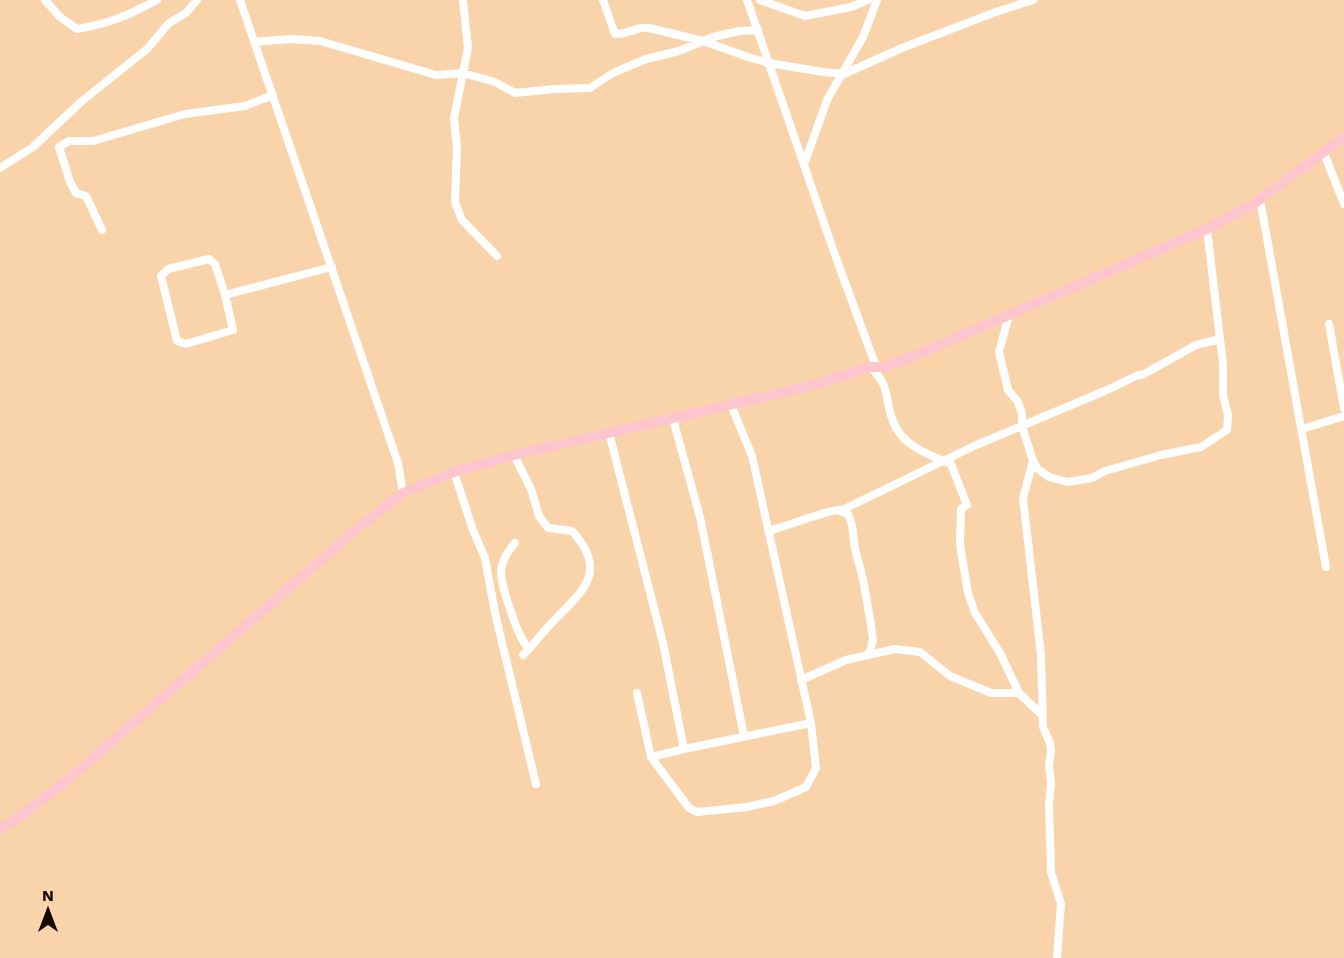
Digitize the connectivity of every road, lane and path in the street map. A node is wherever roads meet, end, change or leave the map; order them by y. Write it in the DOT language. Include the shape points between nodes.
graph roads {
  1 [pos="45,0"];
  2 [pos="157,0"];
  3 [pos="197,0"];
  4 [pos="240,0"];
  5 [pos="463,0"];
  6 [pos="603,0"];
  7 [pos="747,0"];
  8 [pos="759,0"];
  9 [pos="868,0"];
  10 [pos="877,0"];
  11 [pos="1029,1"];
  12 [pos="758,30"];
  13 [pos="703,41"];
  14 [pos="254,42"];
  15 [pos="770,63"];
  16 [pos="463,73"];
  17 [pos="844,74"];
  18 [pos="273,95"];
  19 [pos="1344,137"];
  20 [pos="1324,153"];
  21 [pos="804,165"];
  22 [pos="0,168"];
  23 [pos="1260,199"];
  24 [pos="1344,204"];
  25 [pos="1207,229"];
  26 [pos="102,230"];
  27 [pos="497,256"];
  28 [pos="332,267"];
  29 [pos="225,295"];
  30 [pos="1009,315"];
  31 [pos="1329,324"];
  32 [pos="1220,339"];
  33 [pos="870,367"];
  34 [pos="1341,379"];
  35 [pos="731,405"];
  36 [pos="1344,408"];
  37 [pos="1344,416"];
  38 [pos="673,419"];
  39 [pos="1023,426"];
  40 [pos="1302,429"];
  41 [pos="609,433"];
  42 [pos="514,455"];
  43 [pos="942,461"];
  44 [pos="1033,461"];
  45 [pos="454,472"];
  46 [pos="403,493"];
  47 [pos="840,511"];
  48 [pos="768,531"];
  49 [pos="515,543"];
  50 [pos="1326,567"];
  51 [pos="869,654"];
  52 [pos="801,681"];
  53 [pos="637,693"];
  54 [pos="1019,693"];
  55 [pos="1042,715"];
  56 [pos="811,723"];
  57 [pos="744,736"];
  58 [pos="684,749"];
  59 [pos="651,757"];
  60 [pos="536,784"];
  61 [pos="0,829"];
  62 [pos="1057,958"];
  1 -- 2 [label="street" via="77,29 126,17"];
  3 -- 22 [label="street" via="186,13 169,23 147,49 33,147"];
  4 -- 14 [label="street"];
  5 -- 16 [label="street" via="468,48"];
  6 -- 13 [label="street" via="615,34 642,27"];
  7 -- 12 [label="street"];
  8 -- 9 [label="street" via="805,16"];
  10 -- 17 [label="street"];
  11 -- 17 [label="street"];
  12 -- 13 [label="street"];
  12 -- 15 [label="street"];
  13 -- 15 [label="street"];
  13 -- 16 [label="street" via="646,59 590,88 515,93 495,82"];
  14 -- 16 [label="street" via="320,41 436,75"];
  14 -- 18 [label="street"];
  15 -- 17 [label="street"];
  15 -- 21 [label="street"];
  16 -- 27 [label="street" via="454,118 455,202 462,220"];
  17 -- 21 [label="street" via="827,100"];
  18 -- 26 [label="street" via="245,106 185,114 93,141 69,141 59,147 70,182 76,193 87,196"];
  18 -- 28 [label="street"];
  19 -- 20 [label="main road"];
  20 -- 23 [label="main road"];
  20 -- 24 [label="street"];
  21 -- 33 [label="street" via="876,364"];
  23 -- 25 [label="main road"];
  23 -- 40 [label="street"];
  25 -- 30 [label="main road"];
  25 -- 32 [label="street"];
  28 -- 29 [label="street"];
  28 -- 46 [label="street" via="398,463"];
  29 -- 29 [label="street" via="215,264 209,259 168,269 161,276 181,343 233,330"];
  30 -- 33 [label="main road" via="884,367"];
  30 -- 39 [label="street" via="999,352 1008,390 1018,402"];
  31 -- 34 [label="street"];
  32 -- 39 [label="street" via="1196,345 1144,374"];
  32 -- 44 [label="street" via="1228,422 1227,430 1213,440 1201,447 1068,482 1049,477"];
  33 -- 35 [label="main road"];
  33 -- 43 [label="street" via="882,378 893,422 902,437"];
  34 -- 36 [label="street"];
  35 -- 38 [label="main road"];
  35 -- 48 [label="street" via="752,456"];
  37 -- 40 [label="street"];
  38 -- 41 [label="main road"];
  38 -- 57 [label="street" via="700,517"];
  39 -- 43 [label="street"];
  39 -- 44 [label="street"];
  40 -- 50 [label="street"];
  41 -- 42 [label="main road"];
  41 -- 58 [label="street" via="663,644"];
  42 -- 45 [label="main road"];
  42 -- 49 [label="street" via="539,516 548,528 572,531 584,544 591,564 578,597 526,652 501,572 505,555"];
  43 -- 47 [label="street"];
  43 -- 54 [label="street" via="951,465 967,505 962,509 960,537 968,593"];
  44 -- 55 [label="street" via="1023,498 1041,656"];
  45 -- 46 [label="main road"];
  45 -- 60 [label="street" via="485,558"];
  46 -- 61 [label="main road" via="70,778"];
  47 -- 48 [label="street"];
  47 -- 51 [label="street" via="848,514 852,525 863,579 873,640"];
  48 -- 52 [label="street"];
  51 -- 52 [label="street"];
  51 -- 54 [label="street" via="895,649 920,652 950,676 991,693"];
  52 -- 56 [label="street"];
  53 -- 59 [label="street"];
  54 -- 55 [label="street"];
  55 -- 62 [label="street" via="1051,751 1051,872 1060,904"];
  56 -- 57 [label="street"];
  56 -- 59 [label="street" via="816,768 806,788 756,805 698,813 689,808"];
  57 -- 58 [label="street"];
  58 -- 59 [label="street"];
}
